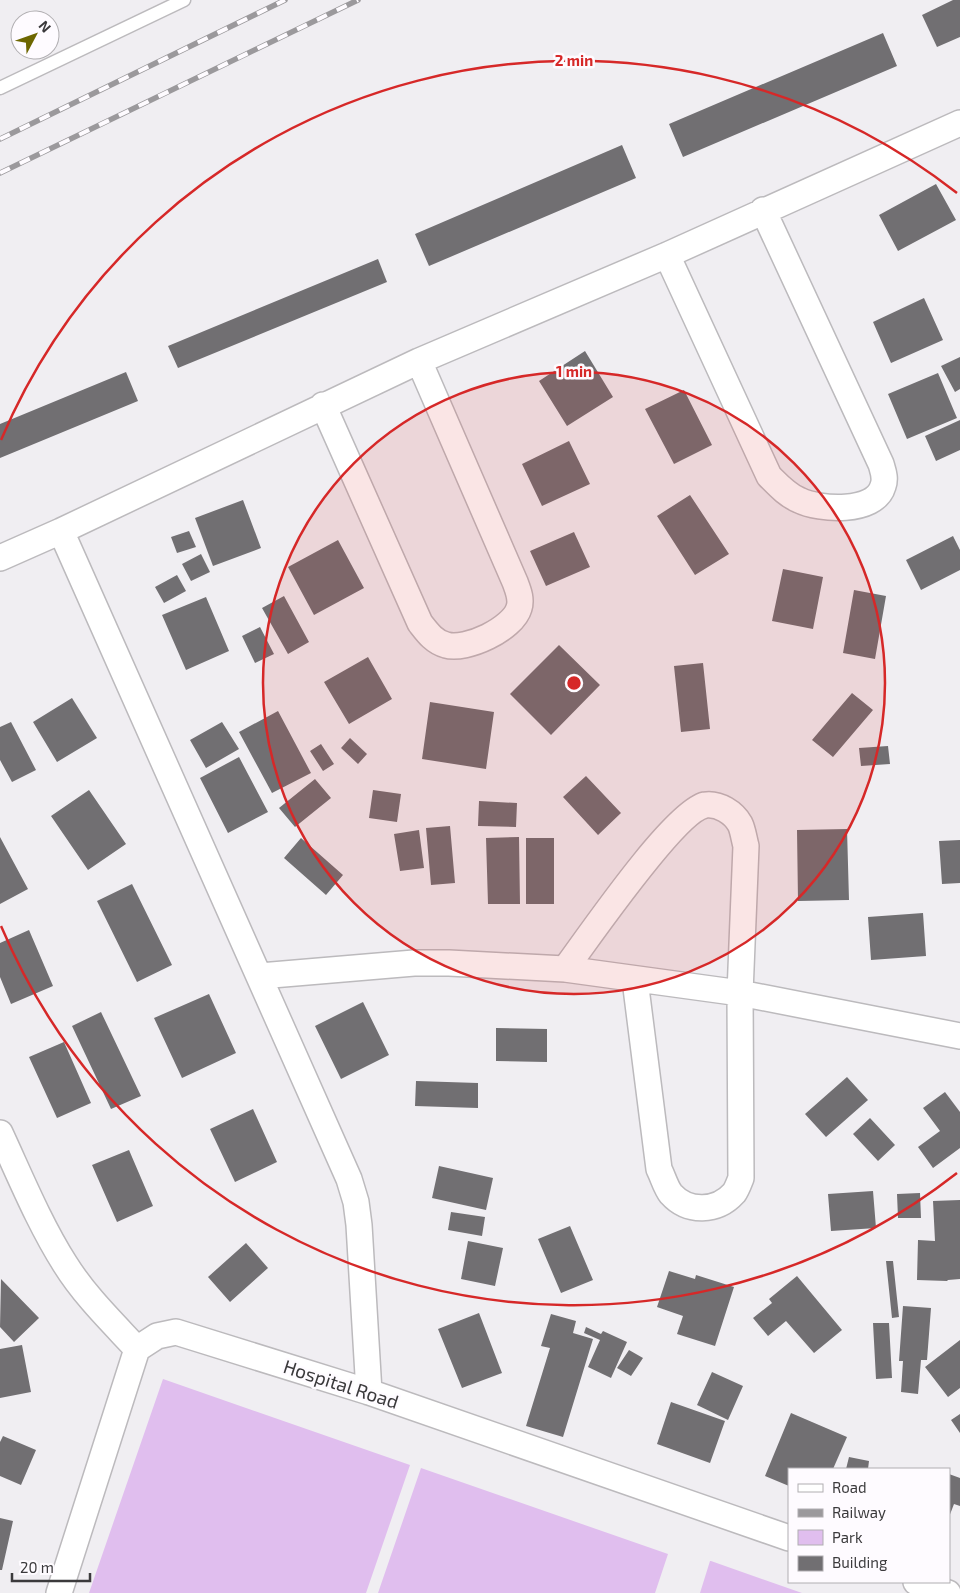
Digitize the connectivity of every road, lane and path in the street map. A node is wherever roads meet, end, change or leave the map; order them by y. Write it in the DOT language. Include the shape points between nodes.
graph roads {
  1 [pos="184,0"];
  2 [pos="0,88"];
  3 [pos="960,123"];
  4 [pos="763,210"];
  5 [pos="667,255"];
  6 [pos="419,361"];
  7 [pos="323,405"];
  8 [pos="61,531"];
  9 [pos="0,558"];
  10 [pos="565,969"];
  11 [pos="260,976"];
  12 [pos="635,980"];
  13 [pos="740,994"];
  14 [pos="960,1036"];
  15 [pos="0,1132"];
  16 [pos="137,1349"];
  17 [pos="369,1392"];
  18 [pos="788,1538"];
  19 [pos="919,1583"];
  20 [pos="59,1593"];
  21 [pos="948,1593"];
  1 -- 2 [label="lane"];
  3 -- 4 [label="street"];
  4 -- 5 [label="street"];
  4 -- 5 [label="street" via="881,464 885,476 883,487 879,495 868,502 846,508 814,505 798,500 769,476"];
  5 -- 6 [label="street"];
  6 -- 7 [label="street"];
  6 -- 7 [label="street" via="520,598 519,609 512,620 481,640 464,646 447,645 431,637 420,623"];
  7 -- 8 [label="street"];
  8 -- 9 [label="street"];
  8 -- 11 [label="street"];
  10 -- 11 [label="street" via="414,963"];
  10 -- 12 [label="street"];
  10 -- 13 [label="street" via="666,838 689,813 706,805 725,808 740,824 746,846"];
  11 -- 17 [label="street" via="349,1179 356,1202"];
  12 -- 13 [label="street"];
  12 -- 13 [label="street" via="659,1169 670,1193 684,1205 702,1208 719,1204 735,1192 741,1178"];
  13 -- 14 [label="street"];
  15 -- 16 [label="street" via="42,1223 65,1264 97,1306"];
  16 -- 17 [label="street, Hospital Road" via="157,1336 176,1332"];
  16 -- 20 [label="street"];
  17 -- 18 [label="street, Hospital Road"];
  19 -- 21 [label="street"];
}
